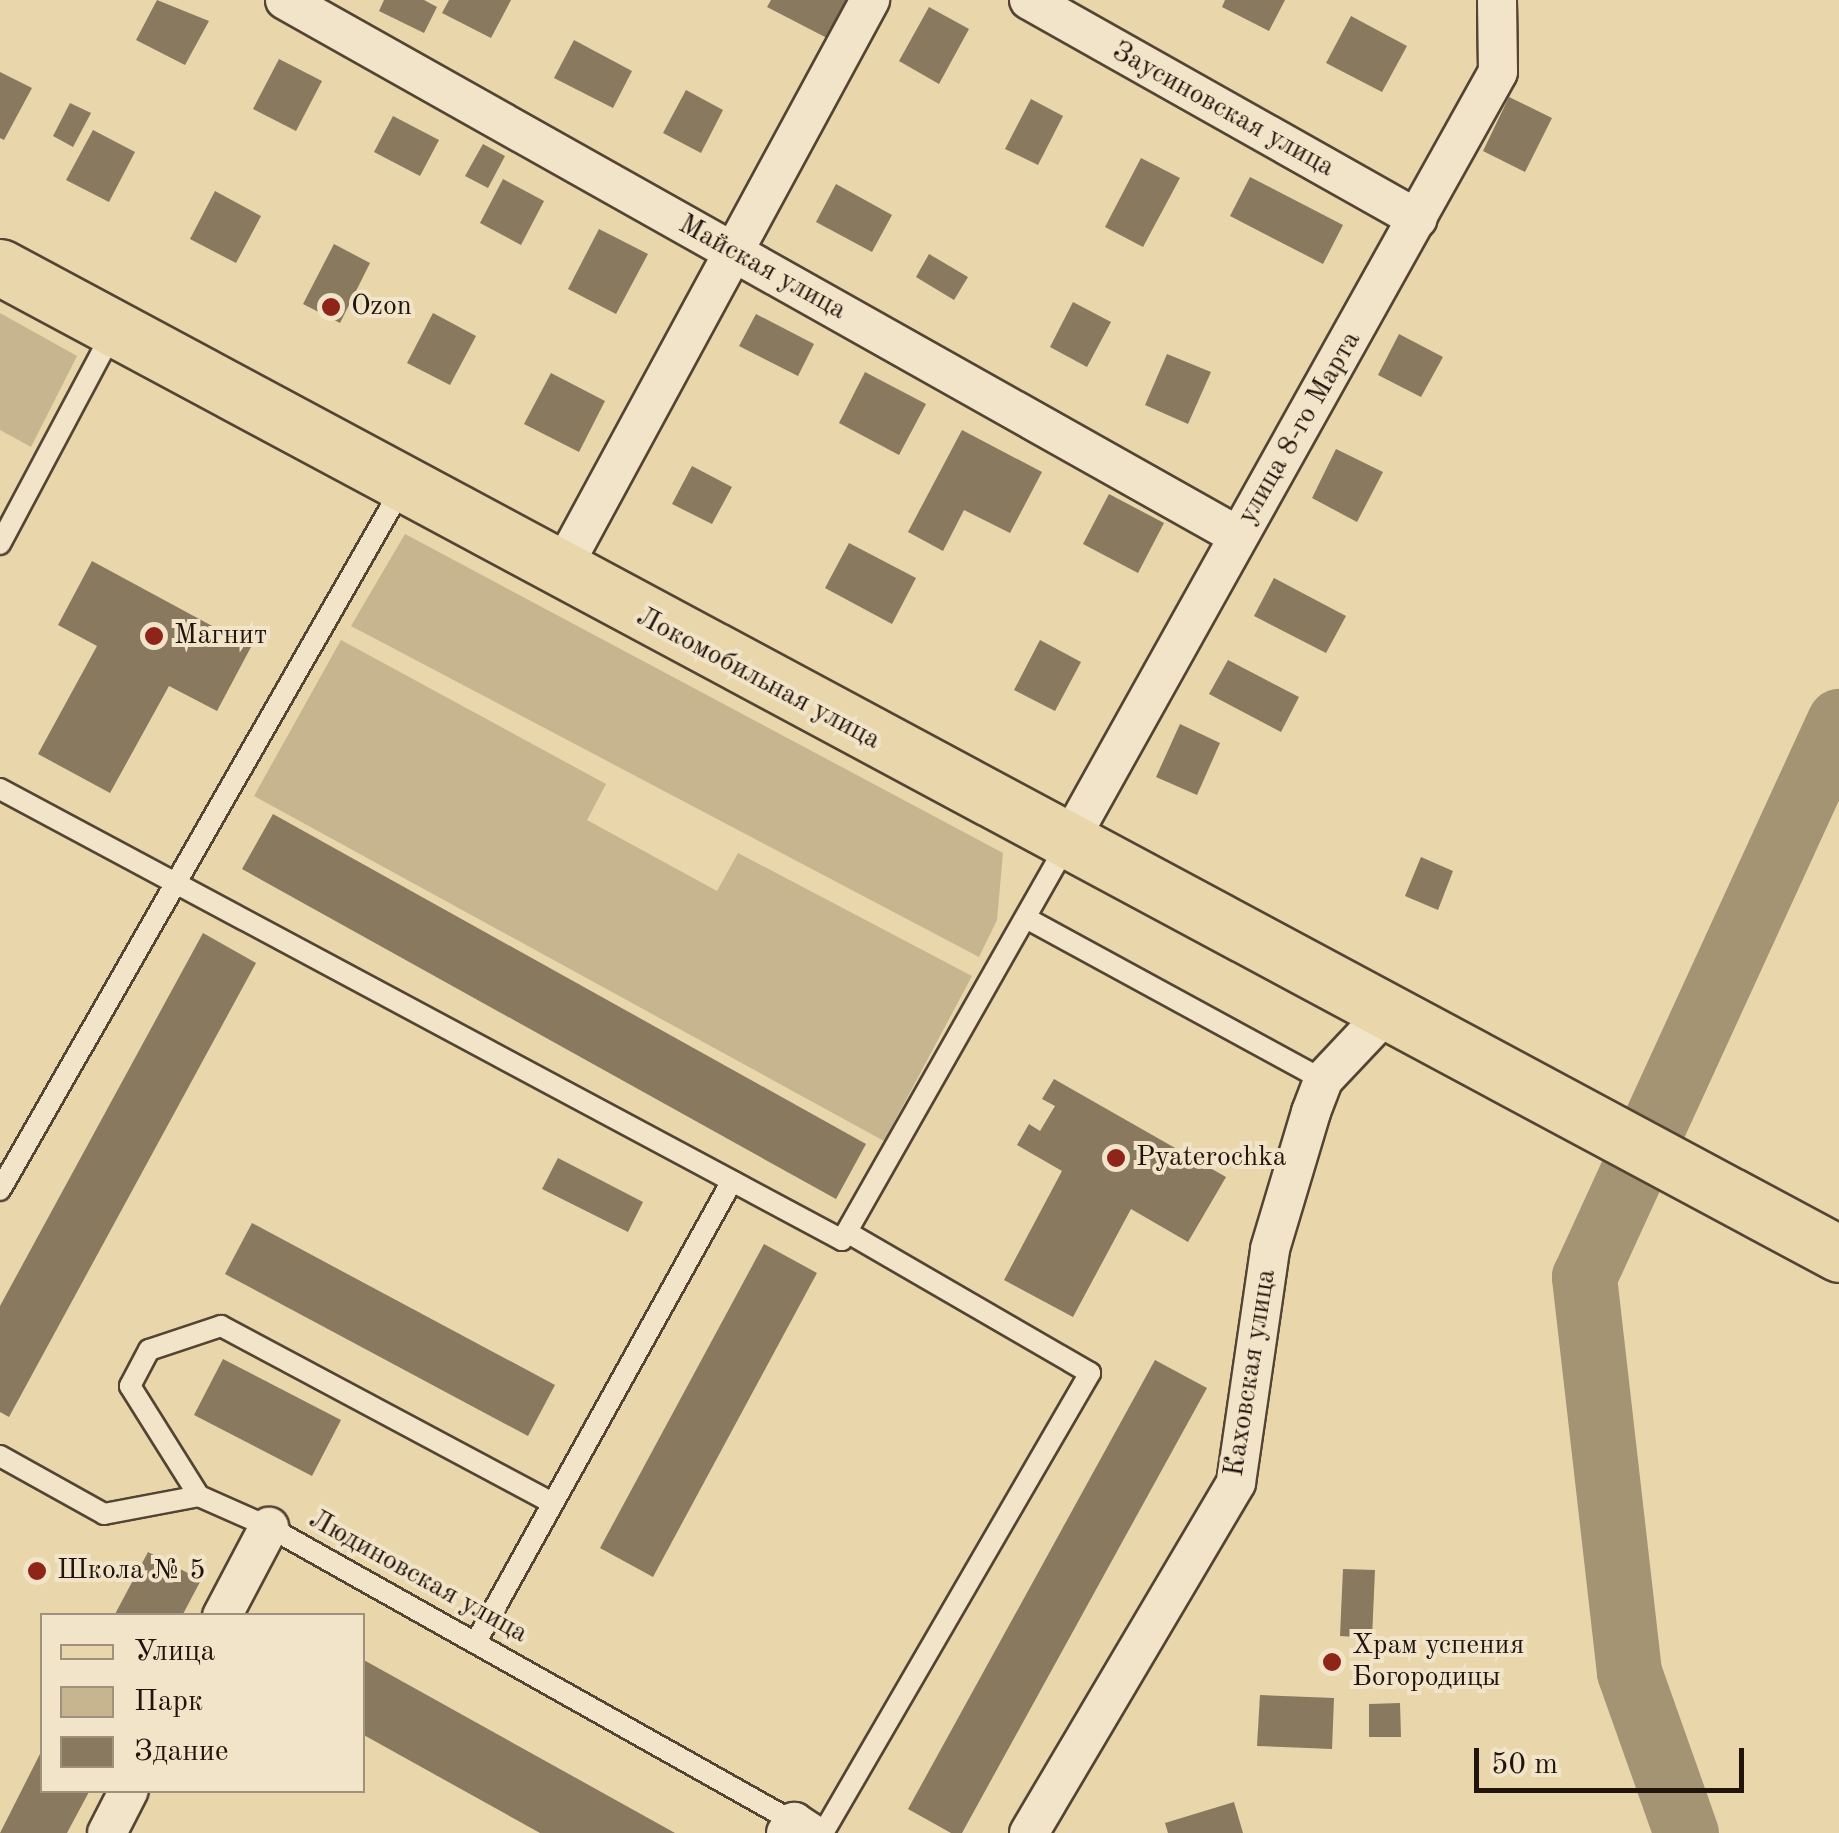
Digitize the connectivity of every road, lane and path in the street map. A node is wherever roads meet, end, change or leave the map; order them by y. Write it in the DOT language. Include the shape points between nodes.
graph roads {
  1 [pos="285,0"];
  2 [pos="870,0"];
  3 [pos="1028,0"];
  4 [pos="1497,0"];
  5 [pos="1418,219"];
  6 [pos="730,250"];
  7 [pos="0,266"];
  8 [pos="115,328"];
  9 [pos="403,486"];
  10 [pos="1238,536"];
  11 [pos="0,544"];
  12 [pos="560,572"];
  13 [pos="0,789"];
  14 [pos="1066,846"];
  15 [pos="172,880"];
  16 [pos="1026,918"];
  17 [pos="1388,1011"];
  18 [pos="1323,1080"];
  19 [pos="732,1181"];
  20 [pos="0,1190"];
  21 [pos="847,1232"];
  22 [pos="1821,1245"];
  23 [pos="0,1456"];
  24 [pos="199,1496"];
  25 [pos="553,1503"];
  26 [pos="270,1527"];
  27 [pos="224,1613"];
  28 [pos="477,1640"];
  29 [pos="127,1793"];
  30 [pos="804,1830"];
  31 [pos="107,1833"];
  32 [pos="1029,1833"];
  1 -- 6 [label="street, Майская улица"];
  2 -- 6 [label="street"];
  3 -- 5 [label="street, Заусиновская улица"];
  4 -- 5 [label="street, улица 8-го Марта" via="1498,72"];
  5 -- 10 [label="street, улица 8-го Марта"];
  6 -- 10 [label="street, Майская улица"];
  6 -- 12 [label="street"];
  7 -- 8 [label="main road, Локомобильная улица"];
  8 -- 9 [label="main road, Локомобильная улица"];
  8 -- 11 [label="lane"];
  9 -- 12 [label="main road, Локомобильная улица"];
  9 -- 15 [label="lane"];
  10 -- 14 [label="street, улица 8-го Марта"];
  12 -- 14 [label="main road, Локомобильная улица"];
  13 -- 15 [label="lane"];
  14 -- 16 [label="lane"];
  14 -- 17 [label="main road, Локомобильная улица"];
  15 -- 19 [label="lane"];
  15 -- 20 [label="lane"];
  16 -- 18 [label="lane"];
  16 -- 21 [label="lane"];
  17 -- 18 [label="street, Каховская улица"];
  17 -- 22 [label="main road, Локомобильная улица"];
  18 -- 32 [label="street, Каховская улица" via="1270,1249 1236,1483"];
  19 -- 21 [label="lane" via="842,1240"];
  19 -- 25 [label="lane"];
  21 -- 30 [label="lane" via="1090,1373"];
  23 -- 24 [label="lane" via="104,1514"];
  24 -- 25 [label="lane" via="130,1386 149,1350 221,1326"];
  24 -- 26 [label="lane, Людиновская улица"];
  25 -- 28 [label="lane"];
  26 -- 27 [label="street"];
  26 -- 28 [label="lane, Людиновская улица"];
  28 -- 30 [label="lane, Людиновская улица"];
  29 -- 31 [label="street"];
}
